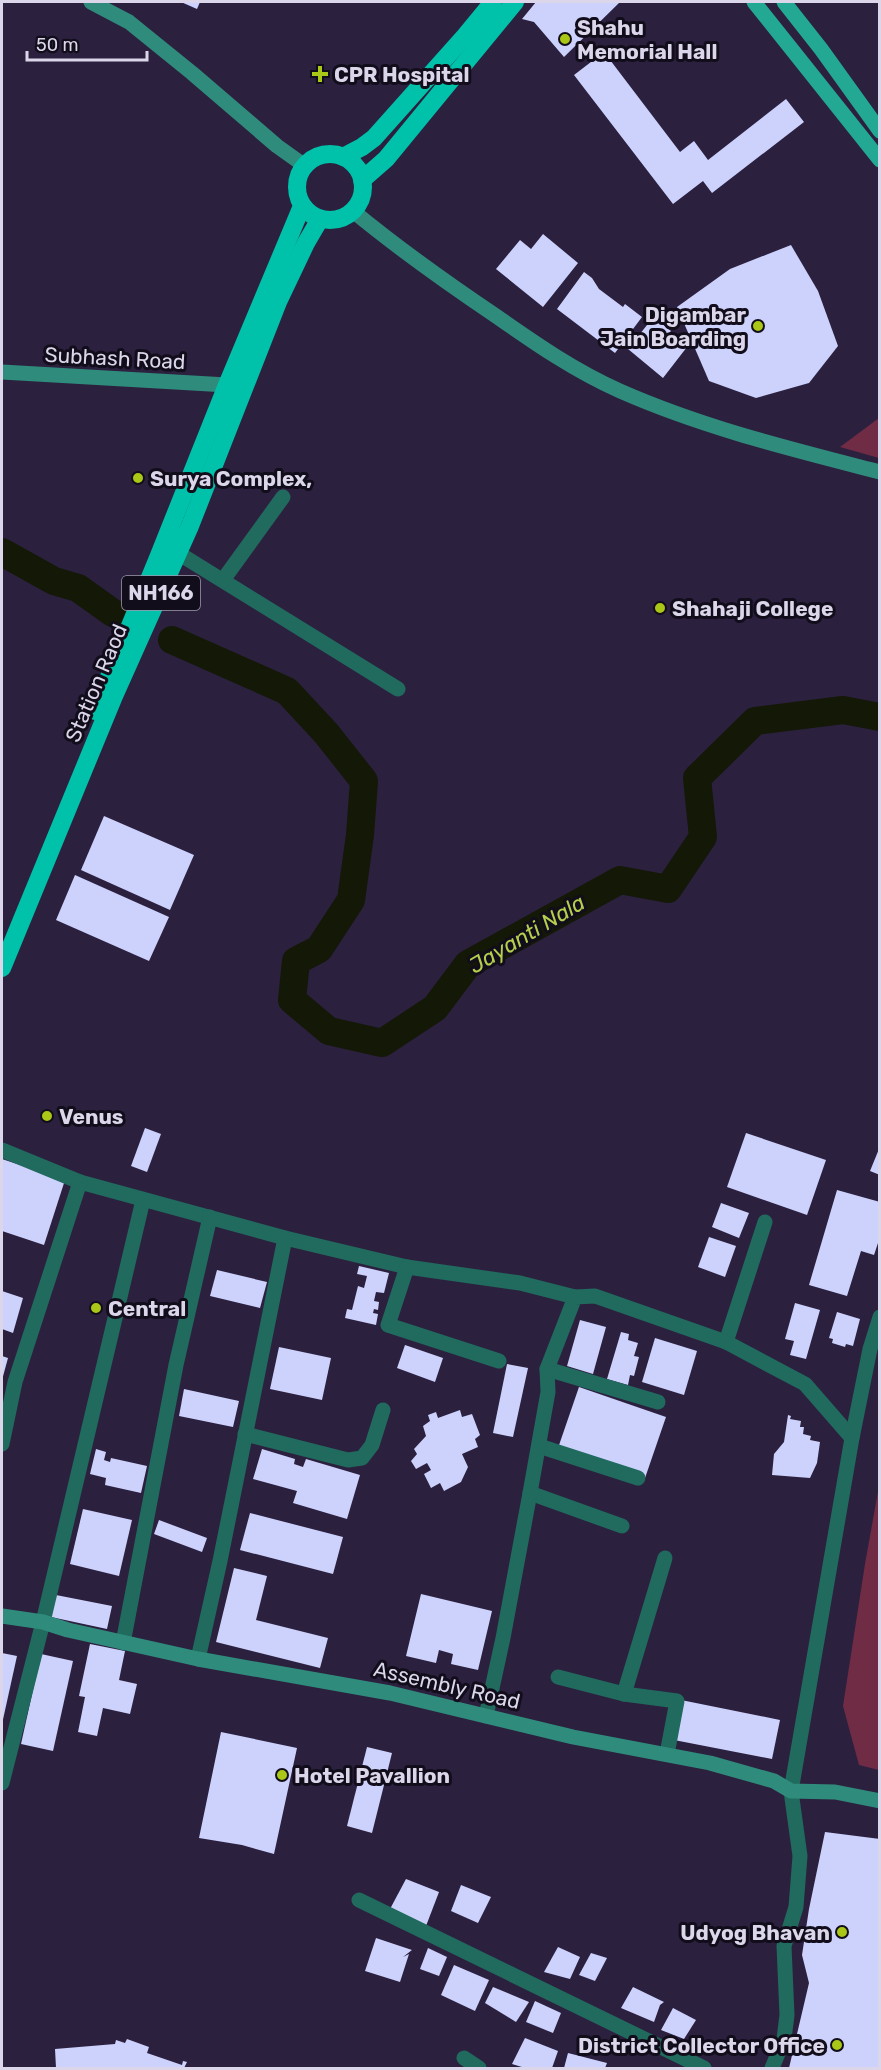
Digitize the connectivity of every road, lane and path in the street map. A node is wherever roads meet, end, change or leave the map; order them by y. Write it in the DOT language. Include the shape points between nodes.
graph roads {
  1 [pos="91,2"];
  2 [pos="493,2"];
  3 [pos="515,2"];
  4 [pos="754,2"];
  5 [pos="784,2"];
  6 [pos="879,131"];
  7 [pos="343,157"];
  8 [pos="879,160"];
  9 [pos="304,166"];
  10 [pos="362,180"];
  11 [pos="302,206"];
  12 [pos="353,211"];
  13 [pos="320,219"];
  14 [pos="2,372"];
  15 [pos="226,385"];
  16 [pos="879,472"];
  17 [pos="283,497"];
  18 [pos="178,553"];
  19 [pos="224,580"];
  20 [pos="398,689"];
  21 [pos="2,937"];
  22 [pos="2,968"];
  23 [pos="2,1150"];
  24 [pos="80,1182"];
  25 [pos="142,1200"];
  26 [pos="210,1216"];
  27 [pos="765,1222"];
  28 [pos="285,1238"];
  29 [pos="407,1268"];
  30 [pos="575,1297"];
  31 [pos="879,1317"];
  32 [pos="726,1342"];
  33 [pos="499,1362"];
  34 [pos="548,1369"];
  35 [pos="658,1402"];
  36 [pos="382,1410"];
  37 [pos="245,1434"];
  38 [pos="852,1438"];
  39 [pos="2,1444"];
  40 [pos="539,1446"];
  41 [pos="638,1478"];
  42 [pos="530,1493"];
  43 [pos="622,1526"];
  44 [pos="665,1558"];
  45 [pos="2,1616"];
  46 [pos="43,1622"];
  47 [pos="123,1642"];
  48 [pos="198,1659"];
  49 [pos="558,1677"];
  50 [pos="624,1694"];
  51 [pos="486,1716"];
  52 [pos="667,1754"];
  53 [pos="2,1783"];
  54 [pos="791,1791"];
  55 [pos="879,1801"];
  56 [pos="359,1900"];
  57 [pos="464,2058"];
  58 [pos="479,2068"];
  59 [pos="704,2068"];
  60 [pos="772,2068"];
  1 -- 9 [label="street" via="129,22"];
  2 -- 7 [label="highway" via="374,138"];
  3 -- 10 [label="highway" via="386,159"];
  4 -- 8 [label="main road"];
  5 -- 6 [label="main road"];
  7 -- 9 [label="highway" via="322,155"];
  7 -- 10 [label="highway" via="352,162"];
  9 -- 11 [label="highway, NH166" via="297,185"];
  10 -- 12 [label="highway" via="363,192"];
  11 -- 13 [label="highway"];
  11 -- 15 [label="highway, NH166"];
  12 -- 13 [label="highway" via="342,218"];
  12 -- 16 [label="street" via="535,344 619,391 731,433"];
  13 -- 18 [label="highway, Station Raod / NH166" via="278,302"];
  14 -- 15 [label="street, Subhash Road"];
  15 -- 21 [label="highway, NH166"];
  17 -- 19 [label="street"];
  18 -- 19 [label="street"];
  18 -- 22 [label="highway, Station Raod / NH166" via="114,696"];
  19 -- 20 [label="street"];
  23 -- 24 [label="street"];
  24 -- 25 [label="street"];
  24 -- 39 [label="street" via="15,1382"];
  25 -- 26 [label="street"];
  25 -- 46 [label="street"];
  26 -- 28 [label="street"];
  26 -- 47 [label="street" via="176,1365"];
  27 -- 32 [label="street"];
  28 -- 29 [label="street"];
  28 -- 37 [label="street"];
  29 -- 30 [label="street" via="520,1283"];
  29 -- 33 [label="street" via="388,1325"];
  30 -- 32 [label="street" via="595,1296"];
  30 -- 34 [label="street"];
  31 -- 38 [label="street"];
  32 -- 38 [label="street" via="805,1384"];
  34 -- 35 [label="street"];
  34 -- 40 [label="street"];
  36 -- 37 [label="street" via="372,1445 362,1458 348,1460"];
  37 -- 48 [label="street"];
  38 -- 54 [label="street"];
  40 -- 41 [label="street"];
  40 -- 42 [label="street"];
  42 -- 43 [label="street"];
  42 -- 51 [label="street"];
  44 -- 50 [label="street"];
  45 -- 46 [label="street, Assembly Road"];
  46 -- 47 [label="street, Assembly Road"];
  46 -- 53 [label="street"];
  47 -- 48 [label="street, Assembly Road"];
  48 -- 51 [label="street, Assembly Road" via="390,1693"];
  49 -- 50 [label="street"];
  50 -- 52 [label="street" via="677,1701"];
  51 -- 52 [label="street, Assembly Road"];
  52 -- 54 [label="street, Assembly Road" via="774,1781"];
  54 -- 55 [label="street, Assembly Road" via="835,1792"];
  54 -- 60 [label="street" via="800,1856 796,1907 784,1946 784,2039"];
  56 -- 59 [label="street"];
  57 -- 58 [label="street"];
}
